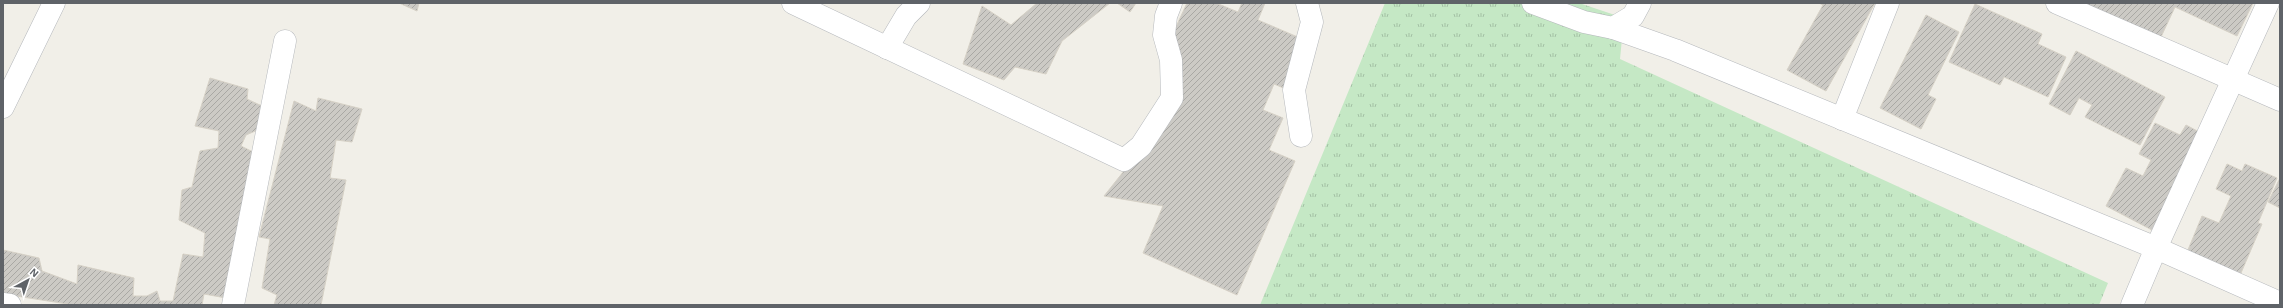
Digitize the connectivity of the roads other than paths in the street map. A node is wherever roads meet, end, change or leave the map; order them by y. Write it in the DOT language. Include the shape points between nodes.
graph roads {
  1 [pos="54,3"];
  2 [pos="793,3"];
  3 [pos="919,3"];
  4 [pos="1171,3"];
  5 [pos="1307,3"];
  6 [pos="1533,3"];
  7 [pos="1640,3"];
  8 [pos="1888,3"];
  9 [pos="2057,3"];
  10 [pos="2268,3"];
  11 [pos="1613,28"];
  12 [pos="284,41"];
  13 [pos="888,48"];
  14 [pos="2232,81"];
  15 [pos="2280,100"];
  16 [pos="3,107"];
  17 [pos="1842,119"];
  18 [pos="1301,136"];
  19 [pos="2156,248"];
  20 [pos="2280,303"];
  21 [pos="3,304"];
  22 [pos="10,305"];
  23 [pos="233,305"];
  24 [pos="2132,305"];
  1 -- 16 [label="street"];
  2 -- 13 [label="street"];
  3 -- 13 [label="street" via="906,16"];
  4 -- 13 [label="street" via="1166,16 1164,35 1171,60 1172,98 1141,146 1124,160"];
  5 -- 18 [label="street" via="1312,22 1294,90"];
  6 -- 11 [label="street" via="1584,22"];
  7 -- 11 [label="street" via="1633,16"];
  8 -- 17 [label="street"];
  9 -- 14 [label="street"];
  10 -- 14 [label="street"];
  11 -- 17 [label="street" via="1674,50"];
  12 -- 23 [label="street"];
  14 -- 15 [label="street"];
  14 -- 19 [label="street"];
  17 -- 19 [label="street"];
  19 -- 20 [label="street"];
  19 -- 24 [label="street"];
  21 -- 22 [label="street"];
}
